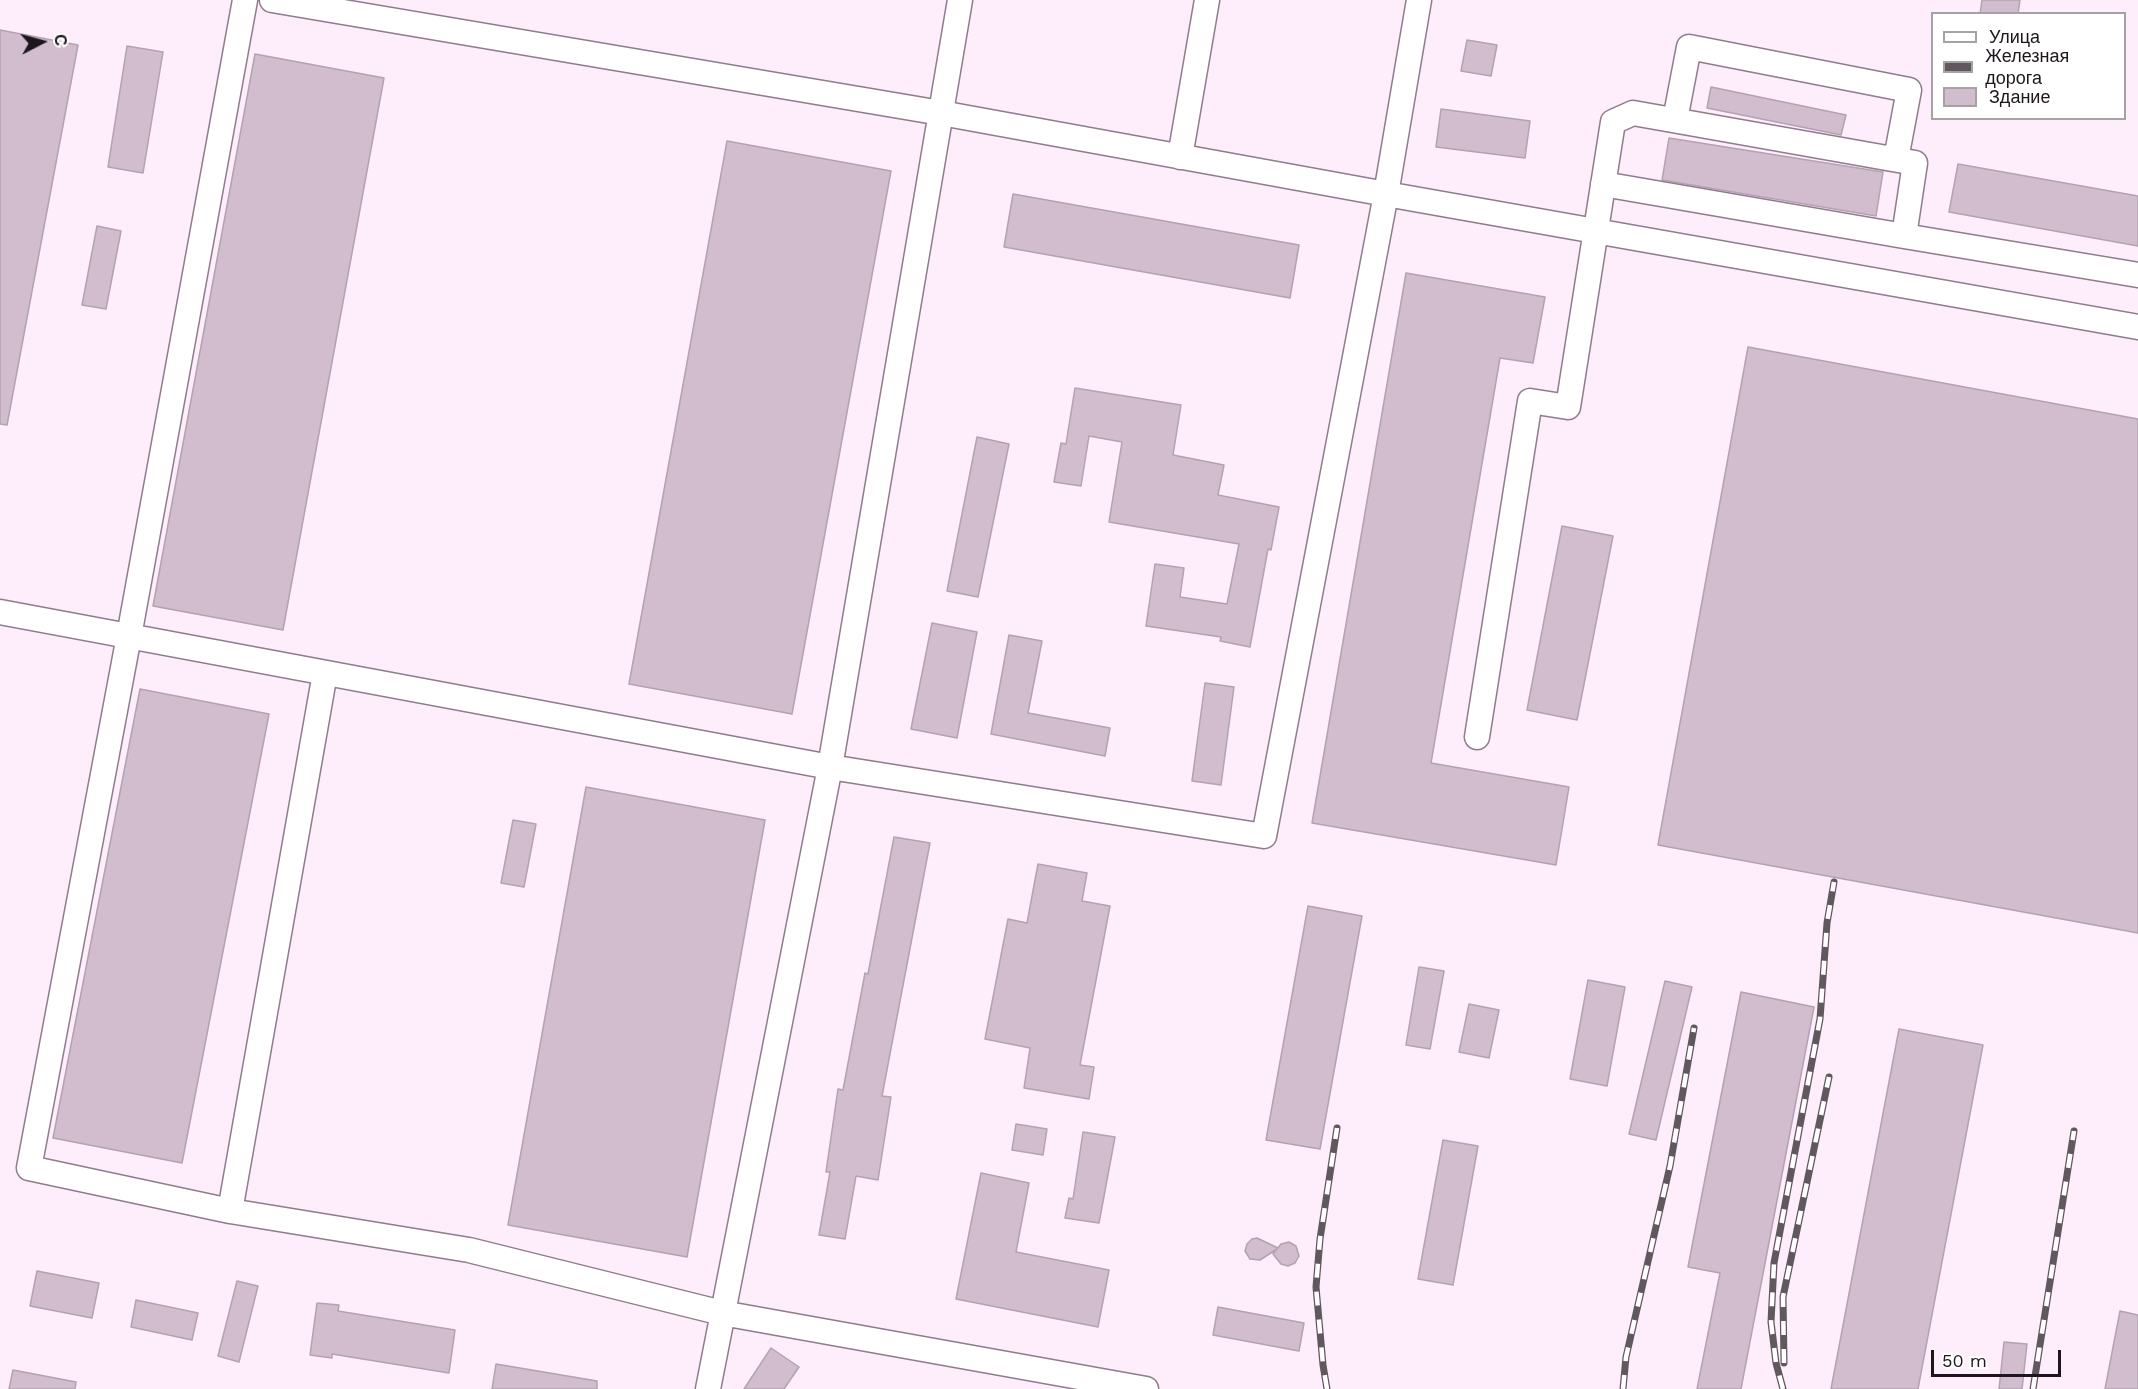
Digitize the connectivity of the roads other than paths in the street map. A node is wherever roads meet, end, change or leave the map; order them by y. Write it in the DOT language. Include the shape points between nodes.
graph roads {
  1 [pos="245,0"];
  2 [pos="272,0"];
  3 [pos="960,0"];
  4 [pos="1207,0"];
  5 [pos="1419,0"];
  6 [pos="941,113"];
  7 [pos="1675,120"];
  8 [pos="1180,157"];
  9 [pos="1896,159"];
  10 [pos="1603,184"];
  11 [pos="1386,194"];
  12 [pos="1595,231"];
  13 [pos="1904,236"];
  14 [pos="2138,275"];
  15 [pos="2138,327"];
  16 [pos="0,612"];
  17 [pos="129,636"];
  18 [pos="326,673"];
  19 [pos="1477,737"];
  20 [pos="830,767"];
  21 [pos="230,1211"];
  22 [pos="722,1314"];
  23 [pos="708,1389"];
  24 [pos="1146,1389"];
  1 -- 17 [label="lane"];
  2 -- 6 [label="lane"];
  3 -- 6 [label="lane"];
  4 -- 8 [label="lane"];
  5 -- 11 [label="lane"];
  6 -- 8 [label="lane"];
  6 -- 20 [label="lane"];
  7 -- 9 [label="lane"];
  7 -- 9 [label="lane" via="1689,47 1909,90"];
  7 -- 10 [label="lane" via="1633,113 1613,122"];
  8 -- 11 [label="lane"];
  9 -- 13 [label="lane" via="1915,163"];
  10 -- 12 [label="lane"];
  10 -- 13 [label="lane"];
  11 -- 12 [label="lane"];
  11 -- 20 [label="lane" via="1264,836"];
  12 -- 15 [label="lane"];
  12 -- 19 [label="lane" via="1568,406 1530,400"];
  13 -- 14 [label="lane"];
  16 -- 17 [label="lane"];
  17 -- 18 [label="lane"];
  17 -- 21 [label="lane" via="29,1168"];
  18 -- 20 [label="lane"];
  18 -- 21 [label="lane"];
  20 -- 22 [label="lane"];
  21 -- 22 [label="lane" via="469,1250"];
  22 -- 23 [label="lane"];
  22 -- 24 [label="lane"];
}
